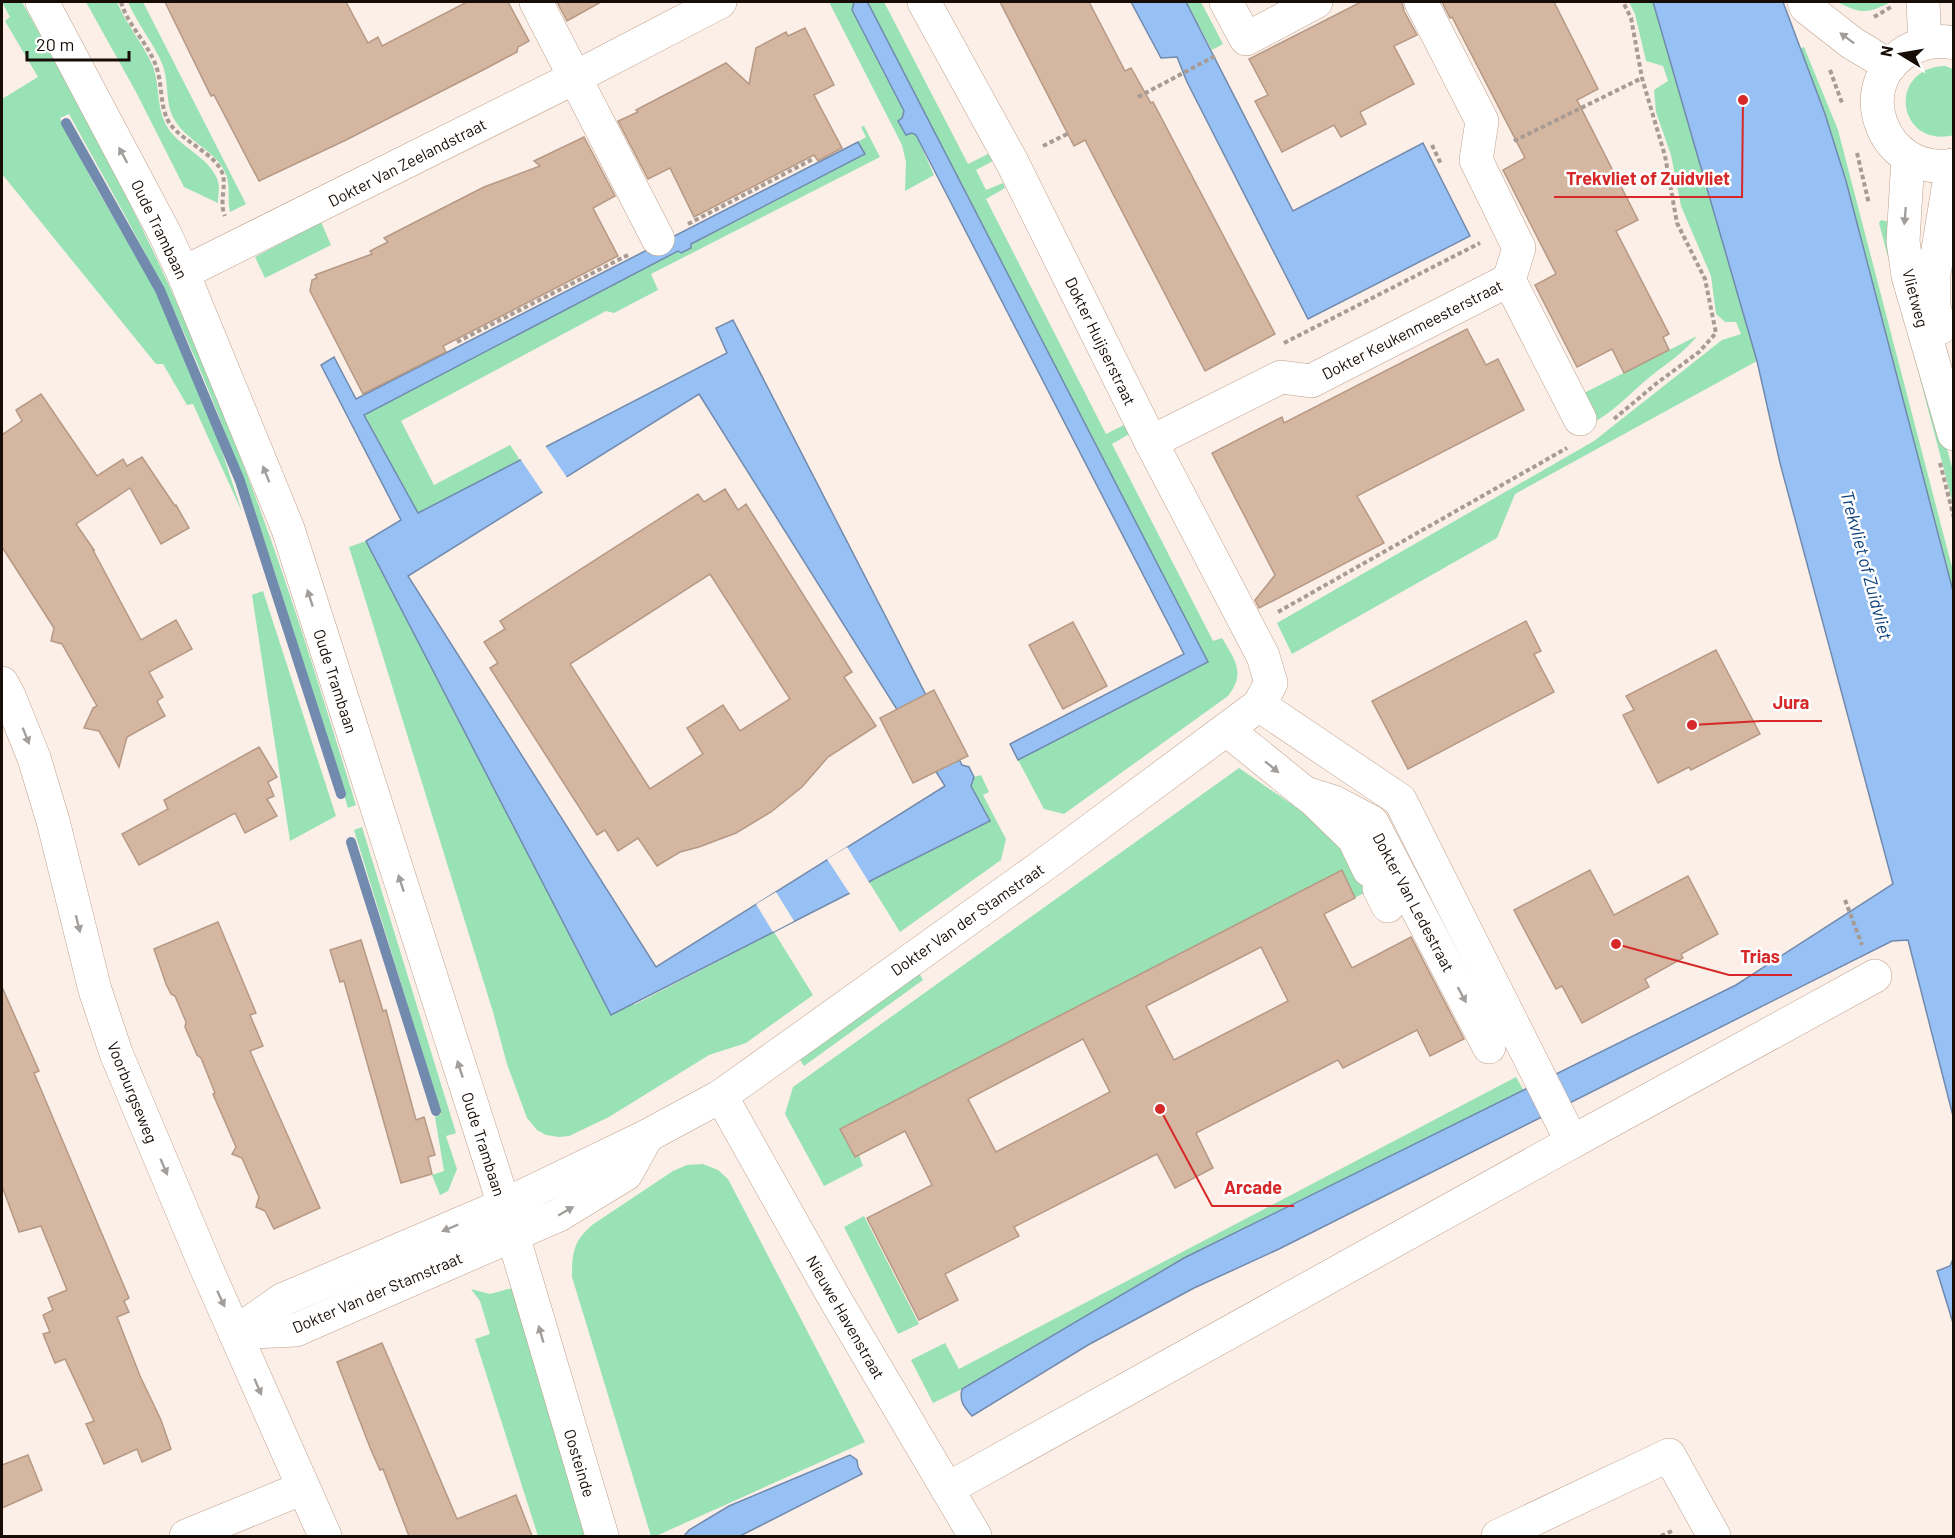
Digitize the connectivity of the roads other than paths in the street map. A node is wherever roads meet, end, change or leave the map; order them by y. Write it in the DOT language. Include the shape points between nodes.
graph roads {
  1 [pos="42,2"];
  2 [pos="536,2"];
  3 [pos="720,2"];
  4 [pos="924,2"];
  5 [pos="1226,2"];
  6 [pos="1316,2"];
  7 [pos="1421,2"];
  8 [pos="1804,2"];
  9 [pos="1909,3"];
  10 [pos="1939,43"];
  11 [pos="1890,66"];
  12 [pos="574,78"];
  13 [pos="1908,158"];
  14 [pos="1953,165"];
  15 [pos="658,239"];
  16 [pos="183,273"];
  17 [pos="1509,280"];
  18 [pos="1953,373"];
  19 [pos="1580,419"];
  20 [pos="1953,434"];
  21 [pos="1151,442"];
  22 [pos="4,693"];
  23 [pos="1265,694"];
  24 [pos="1227,730"];
  25 [pos="1305,793"];
  26 [pos="1379,888"];
  27 [pos="1875,976"];
  28 [pos="1489,1047"];
  29 [pos="721,1096"];
  30 [pos="1572,1142"];
  31 [pos="508,1220"];
  32 [pos="235,1333"];
  33 [pos="558,1390"];
  34 [pos="303,1488"];
  35 [pos="947,1489"];
  36 [pos="186,1536"];
  37 [pos="325,1536"];
  38 [pos="602,1536"];
  39 [pos="975,1536"];
  40 [pos="1498,1536"];
  41 [pos="1714,1536"];
  16 -- 1 [label="street, Oude Trambaan, one-way"];
  2 -- 12 [label="street"];
  3 -- 12 [label="street, Dokter Van Zeelandstraat"];
  4 -- 21 [label="street, Dokter Huijserstraat" via="1012,162"];
  5 -- 6 [label="street" via="1246,39"];
  7 -- 17 [label="street" via="1482,121 1476,160 1519,248"];
  11 -- 8 [label="street, one-way" via="1852,43"];
  9 -- 10 [label="street"];
  10 -- 11 [label="street" via="1905,51"];
  11 -- 13 [label="street" via="1878,90 1878,116 1888,140"];
  12 -- 15 [label="street"];
  12 -- 16 [label="street, Dokter Van Zeelandstraat"];
  13 -- 14 [label="street" via="1929,165"];
  13 -- 20 [label="street, Vlietweg, one-way" via="1903,242 1908,276"];
  14 -- 18 [label="street, Vlietweg" via="1934,274 1934,307"];
  31 -- 16 [label="street, Oude Trambaan, one-way" via="288,529"];
  17 -- 19 [label="street"];
  17 -- 21 [label="street, Dokter Keukenmeesterstraat" via="1311,381 1281,377"];
  21 -- 23 [label="street, Dokter Huijserstraat" via="1263,656"];
  22 -- 32 [label="street, Voorburgseweg, one-way" via="34,758 95,990 116,1053"];
  23 -- 24 [label="street, Dokter Van der Stamstraat"];
  23 -- 30 [label="street" via="1400,800"];
  24 -- 25 [label="street, one-way"];
  24 -- 29 [label="street, Dokter Van der Stamstraat"];
  25 -- 26 [label="street" via="1354,838"];
  25 -- 28 [label="street, Dokter Van Ledestraat, one-way" via="1334,802 1372,822"];
  27 -- 30 [label="street"];
  29 -- 31 [label="street, Dokter Van der Stamstraat" via="646,1136"];
  29 -- 35 [label="street, Nieuwe Havenstraat"];
  30 -- 35 [label="street"];
  31 -- 32 [label="street, Dokter Van der Stamstraat" via="282,1300"];
  33 -- 31 [label="street, Oude Trambaan, one-way"];
  32 -- 34 [label="street, Voorburgseweg, one-way"];
  33 -- 38 [label="street, Oosteinde"];
  34 -- 36 [label="street"];
  34 -- 37 [label="street"];
  35 -- 39 [label="street, Nieuwe Havenstraat"];
  40 -- 41 [label="street" via="1669,1455"];
}
